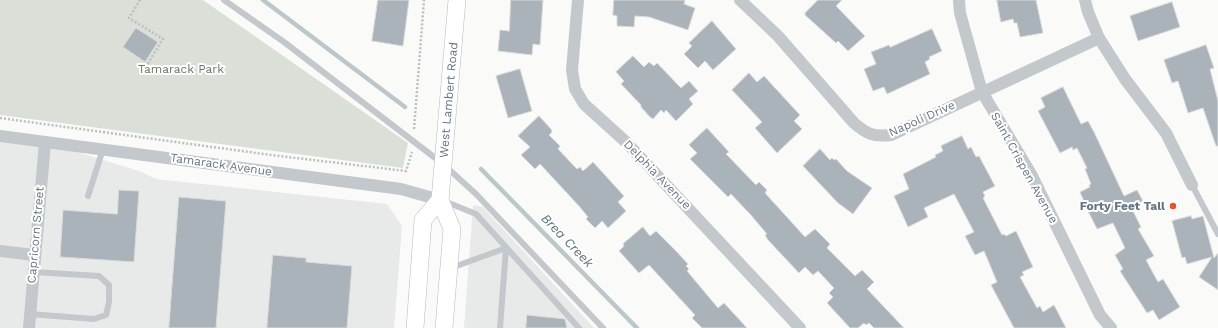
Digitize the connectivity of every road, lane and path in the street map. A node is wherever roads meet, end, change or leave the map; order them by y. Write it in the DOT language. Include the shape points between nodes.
graph roads {
  1 [pos="140,0"];
  2 [pos="224,0"];
  3 [pos="424,0"];
  4 [pos="457,0"];
  5 [pos="578,0"];
  6 [pos="740,0"];
  7 [pos="959,0"];
  8 [pos="1085,0"];
  9 [pos="1099,38"];
  10 [pos="147,65"];
  11 [pos="982,92"];
  12 [pos="0,118"];
  13 [pos="0,136"];
  14 [pos="413,140"];
  15 [pos="45,142"];
  16 [pos="102,149"];
  17 [pos="443,164"];
  18 [pos="1192,185"];
  19 [pos="88,196"];
  20 [pos="440,200"];
  21 [pos="1218,234"];
  22 [pos="506,248"];
  23 [pos="0,251"];
  24 [pos="34,255"];
  25 [pos="449,268"];
  26 [pos="33,272"];
  27 [pos="30,314"];
  28 [pos="29,328"];
  29 [pos="415,328"];
  30 [pos="444,328"];
  31 [pos="500,328"];
  32 [pos="579,328"];
  33 [pos="603,328"];
  34 [pos="800,328"];
  35 [pos="1111,328"];
  1 -- 10 [label="path" via="129,18 163,39"];
  2 -- 14 [label="lane"];
  3 -- 14 [label="path"];
  4 -- 17 [label="main road, West Lambert Road"];
  5 -- 34 [label="street, Delphia Avenue" via="572,70 576,89 584,104 626,142"];
  6 -- 11 [label="street, Napoli Drive" via="778,36 854,122 865,132 877,137 891,135"];
  7 -- 11 [label="street, Saint Crispen Avenue"];
  8 -- 9 [label="street"];
  9 -- 11 [label="street, Napoli Drive"];
  9 -- 18 [label="street" via="1125,79 1166,133"];
  11 -- 35 [label="street, Saint Crispen Avenue" via="1031,174 1100,315"];
  12 -- 14 [label="path" via="406,171"];
  13 -- 15 [label="street, Tamarack Avenue"];
  14 -- 17 [label="lane"];
  15 -- 16 [label="street, Tamarack Avenue"];
  15 -- 24 [label="street, Capricorn Street"];
  16 -- 19 [label="lane"];
  16 -- 20 [label="street, Tamarack Avenue" via="401,189"];
  17 -- 20 [label="main road, West Lambert Road"];
  17 -- 33 [label="lane" via="476,194"];
  18 -- 21 [label="lane"];
  20 -- 22 [label="lane" via="476,214"];
  20 -- 25 [label="main road, West Lambert Road" via="452,229"];
  20 -- 29 [label="main road" via="423,220"];
  22 -- 25 [label="lane"];
  22 -- 31 [label="lane"];
  22 -- 32 [label="lane"];
  23 -- 24 [label="street"];
  24 -- 26 [label="street, Capricorn Street"];
  25 -- 30 [label="main road, West Lambert Road"];
  26 -- 27 [label="street, Capricorn Street"];
  26 -- 27 [label="lane" via="99,276 108,285 109,302 106,315 94,319"];
  27 -- 28 [label="street, Capricorn Street"];
}
